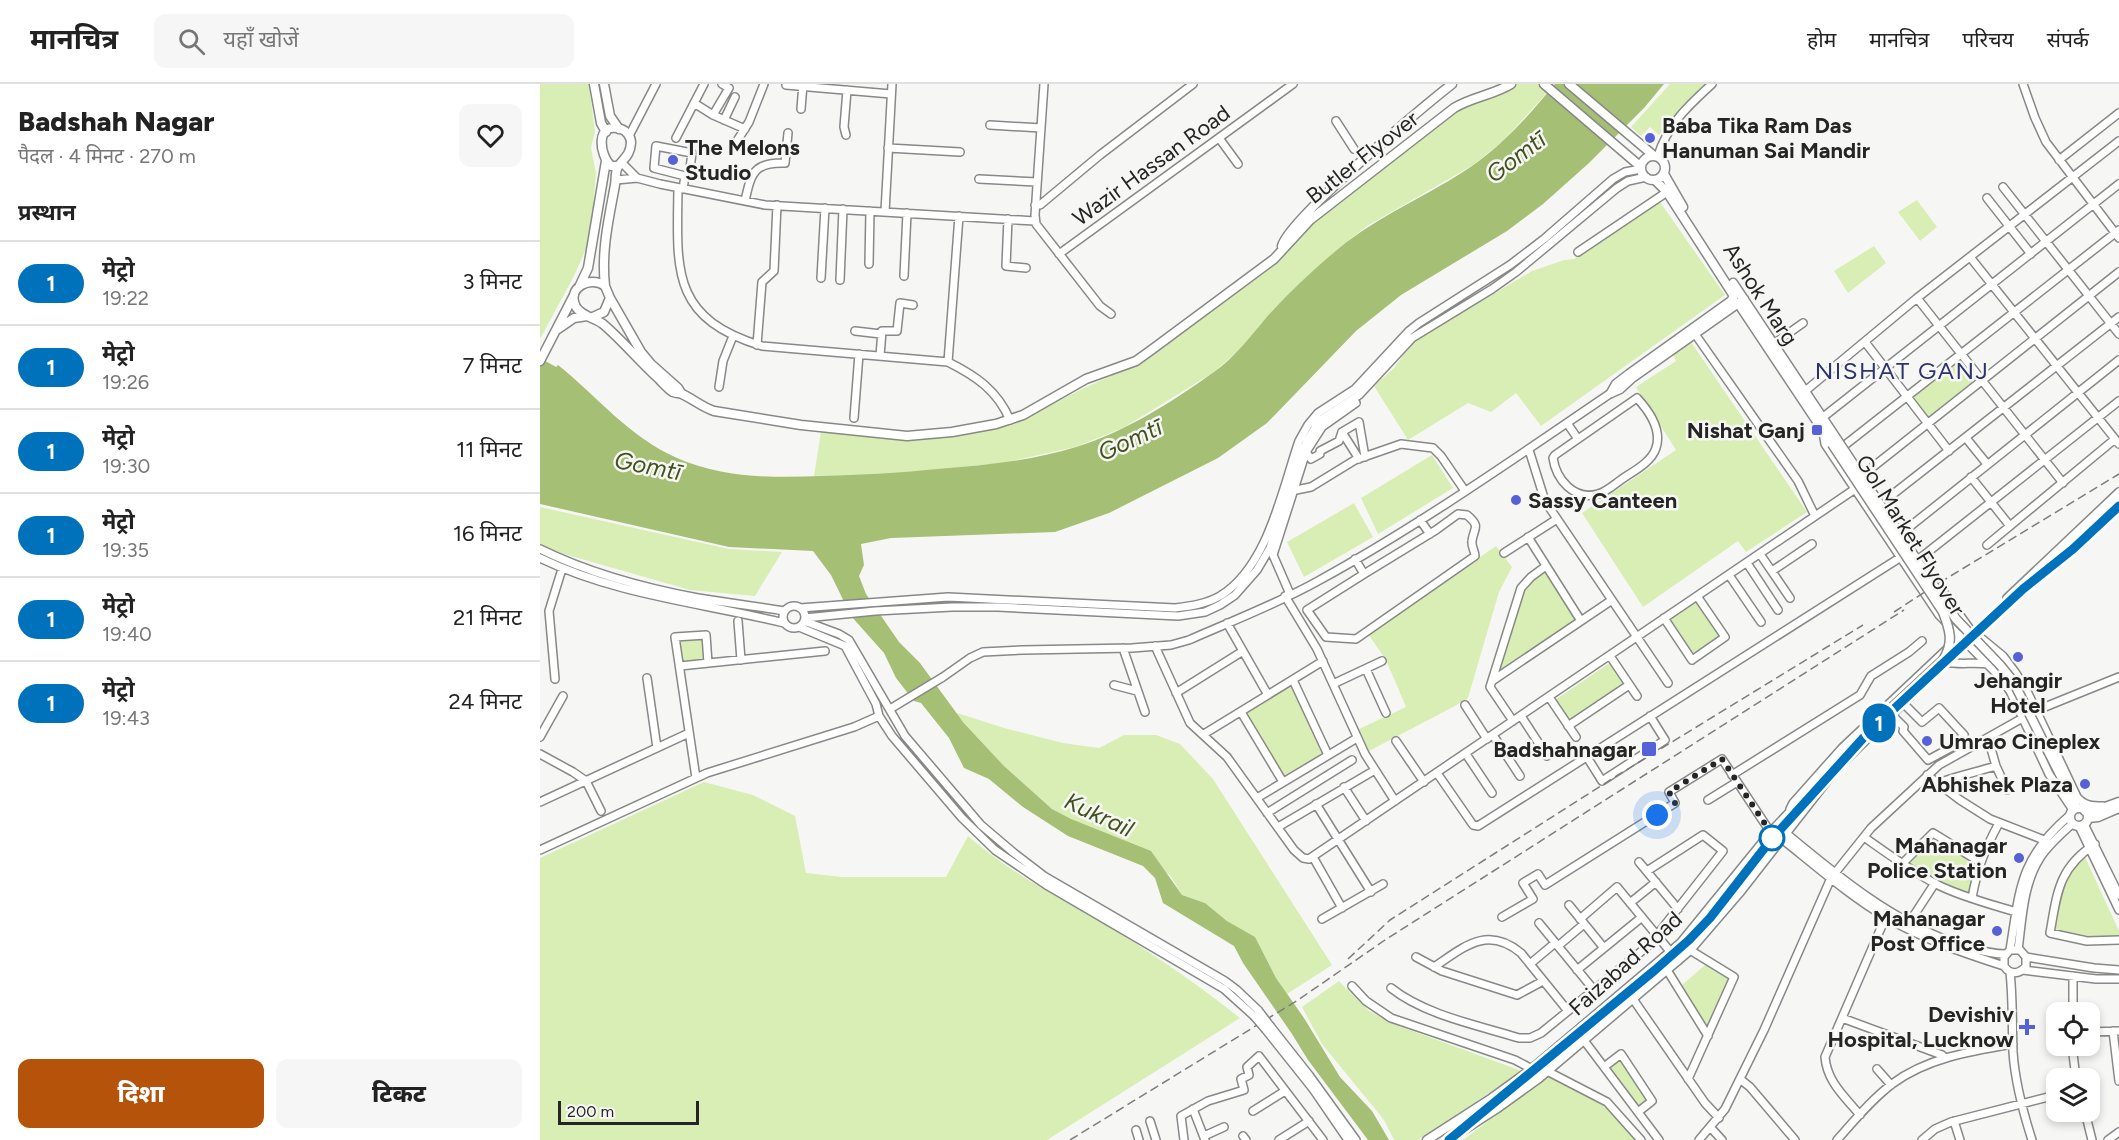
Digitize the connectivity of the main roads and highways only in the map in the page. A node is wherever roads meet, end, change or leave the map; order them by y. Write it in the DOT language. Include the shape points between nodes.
graph roads {
  1 [pos="594,84"];
  2 [pos="604,84"];
  3 [pos="1452,84"];
  4 [pos="1511,84"];
  5 [pos="1544,84"];
  6 [pos="1569,84"];
  7 [pos="619,129"];
  8 [pos="606,132"];
  9 [pos="1655,156"];
  10 [pos="606,161"];
  11 [pos="620,165"];
  12 [pos="1641,169"];
  13 [pos="1664,174"];
  14 [pos="1656,180"];
  15 [pos="1297,228"];
  16 [pos="605,286"];
  17 [pos="578,288"];
  18 [pos="610,298"];
  19 [pos="1741,301"];
  20 [pos="591,316"];
  21 [pos="556,331"];
  22 [pos="541,358"];
  23 [pos="681,393"];
  24 [pos="1825,429"];
  25 [pos="1838,443"];
  26 [pos="2119,500"];
  27 [pos="2119,802"];
  28 [pos="2119,808"];
  29 [pos="1788,813"];
  30 [pos="2078,815"];
  31 [pos="1427,1140"];
  32 [pos="1448,1140"];
  1 -- 8 [label="main road"];
  2 -- 7 [label="main road" via="610,116"];
  3 -- 15 [label="main road" via="1364,161"];
  4 -- 15 [label="main road, Butler Flyover" via="1454,108"];
  5 -- 12 [label="main road"];
  6 -- 9 [label="main road"];
  7 -- 8 [label="main road"];
  7 -- 11 [label="main road" via="629,136 631,146"];
  8 -- 10 [label="main road" via="601,145"];
  9 -- 12 [label="main road" via="1646,158"];
  9 -- 13 [label="main road" via="1665,164"];
  10 -- 11 [label="main road" via="611,166"];
  10 -- 17 [label="main road" via="588,268"];
  11 -- 16 [label="main road" via="609,209"];
  12 -- 14 [label="main road"];
  13 -- 14 [label="main road"];
  13 -- 19 [label="main road, Ashok Marg"];
  14 -- 19 [label="main road, Ashok Marg" via="1734,296 1731,302 1629,374 1611,393"];
  15 -- 23 [label="main road" via="1266,266 1136,361 1086,379 1023,415 996,424 907,436 729,414 702,407"];
  16 -- 17 [label="main road" via="590,280"];
  16 -- 18 [label="main road"];
  17 -- 20 [label="main road" via="574,302 583,314"];
  17 -- 21 [label="main road"];
  18 -- 20 [label="main road" via="604,312"];
  18 -- 23 [label="main road" via="641,352"];
  19 -- 24 [label="main road, Ashok Marg"];
  19 -- 24 [label="main road, Ashok Marg" via="1822,418"];
  20 -- 21 [label="main road" via="574,318"];
  20 -- 23 [label="main road" via="674,393"];
  21 -- 22 [label="main road"];
  24 -- 25 [label="main road, Gol Market Flyover"];
  25 -- 29 [label="main road, Gol Market Flyover, bridge" via="1943,612 1950,630 1948,652"];
  25 -- 30 [label="main road, Gol Market Flyover, bridge" via="1956,619 2013,681"];
  26 -- 32 [label="main road, Faizabad Road" via="1963,639 1945,662 1835,770 1690,950 1547,1071"];
  27 -- 30 [label="main road"];
  28 -- 30 [label="main road" via="2098,817"];
  29 -- 31 [label="main road, Faizabad Road" via="1681,943 1532,1069"];
}
